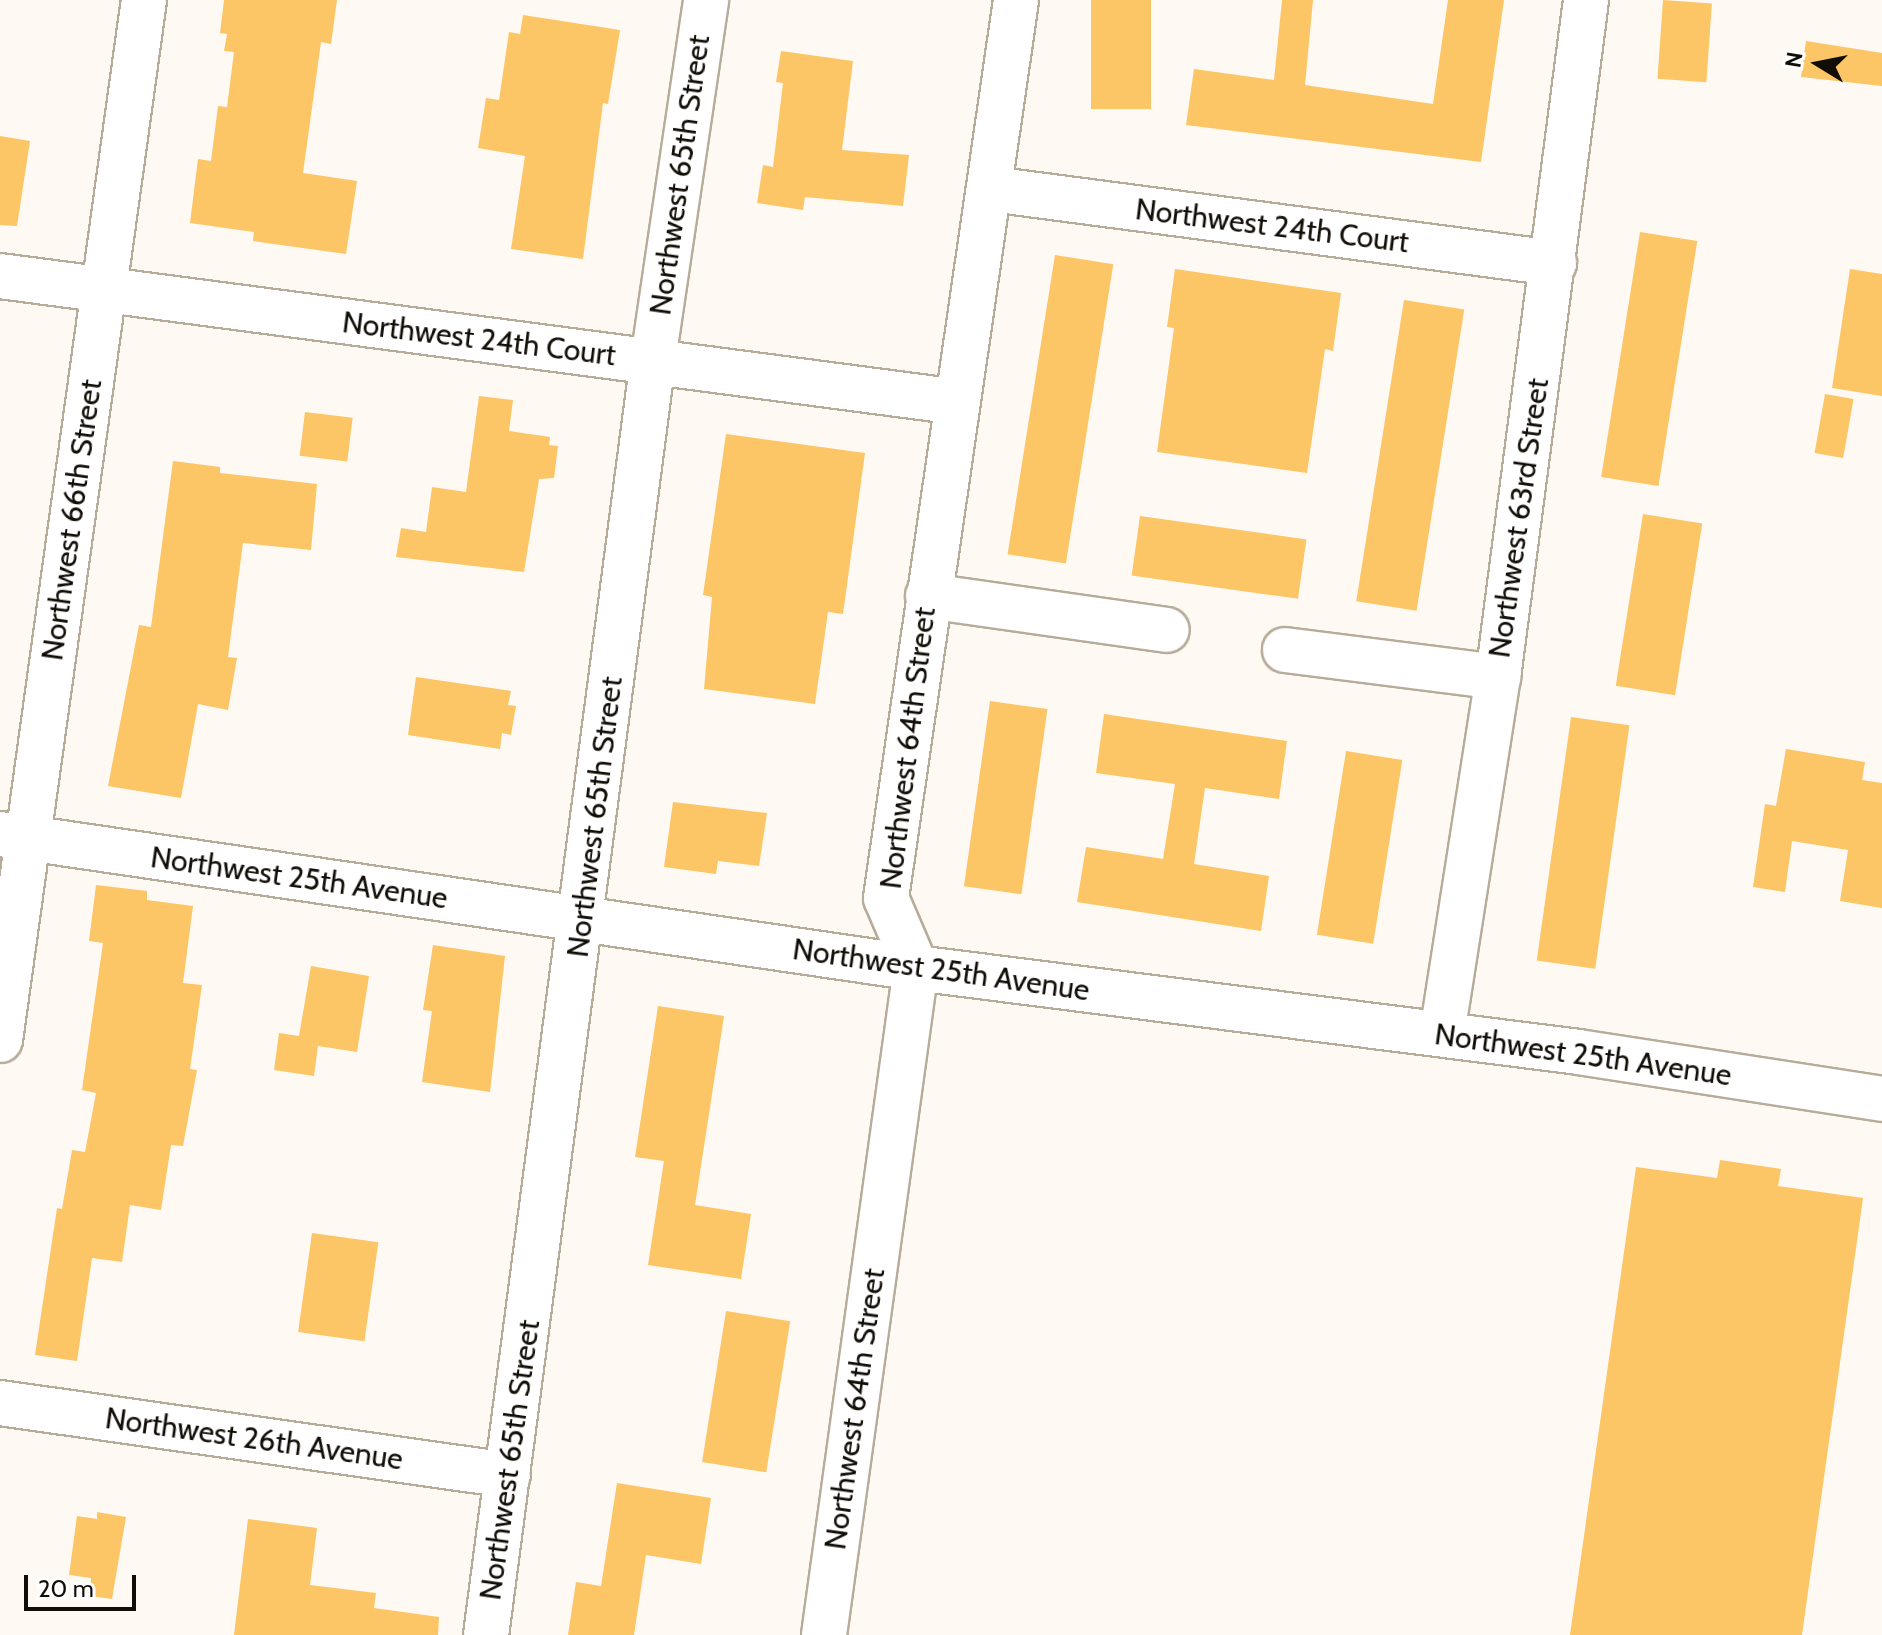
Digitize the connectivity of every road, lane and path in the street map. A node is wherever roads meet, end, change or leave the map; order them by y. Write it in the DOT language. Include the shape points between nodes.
graph roads {
  1 [pos="144,0"];
  2 [pos="706,0"];
  3 [pos="1016,0"];
  4 [pos="1586,0"];
  5 [pos="991,189"];
  6 [pos="1554,263"];
  7 [pos="0,276"];
  8 [pos="103,292"];
  9 [pos="653,360"];
  10 [pos="958,402"];
  11 [pos="928,596"];
  12 [pos="1167,630"];
  13 [pos="1285,650"];
  14 [pos="1498,677"];
  15 [pos="14,836"];
  16 [pos="582,920"];
  17 [pos="916,968"];
  18 [pos="1442,1034"];
  19 [pos="0,1040"];
  20 [pos="1882,1099"];
  21 [pos="0,1403"];
  22 [pos="508,1475"];
  23 [pos="486,1635"];
  24 [pos="824,1635"];
  1 -- 8 [label="street, Northwest 66th Street"];
  2 -- 9 [label="street, Northwest 65th Street"];
  3 -- 5 [label="street, Northwest 64th Street"];
  4 -- 6 [label="street, Northwest 63rd Street"];
  5 -- 6 [label="street, Northwest 24th Court"];
  5 -- 10 [label="street, Northwest 64th Street"];
  6 -- 14 [label="street, Northwest 63rd Street"];
  7 -- 8 [label="street, Northwest 24th Court"];
  8 -- 9 [label="street, Northwest 24th Court"];
  8 -- 15 [label="street, Northwest 66th Street"];
  9 -- 10 [label="street, Northwest 24th Court"];
  9 -- 16 [label="street, Northwest 65th Street"];
  10 -- 11 [label="street, Northwest 64th Street"];
  11 -- 12 [label="street"];
  11 -- 17 [label="street, Northwest 64th Street" via="886,898"];
  13 -- 14 [label="street"];
  14 -- 18 [label="street, Northwest 63rd Street"];
  15 -- 16 [label="street, Northwest 25th Avenue"];
  15 -- 19 [label="street, Northwest 66th Street"];
  16 -- 17 [label="street, Northwest 25th Avenue"];
  16 -- 22 [label="street, Northwest 65th Street"];
  17 -- 18 [label="street, Northwest 25th Avenue"];
  17 -- 24 [label="street, Northwest 64th Street"];
  18 -- 20 [label="street, Northwest 25th Avenue"];
  21 -- 22 [label="street, Northwest 26th Avenue"];
  22 -- 23 [label="street, Northwest 65th Street"];
}
